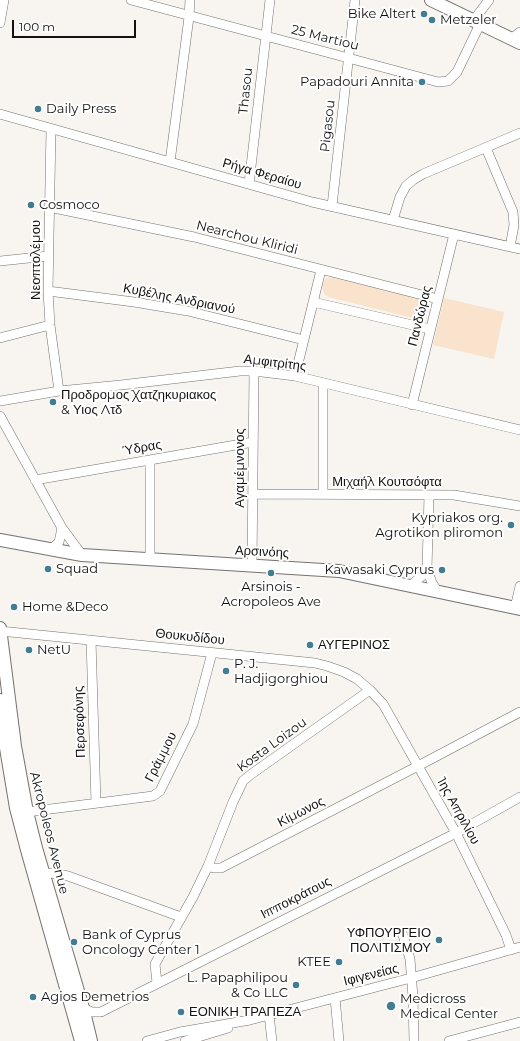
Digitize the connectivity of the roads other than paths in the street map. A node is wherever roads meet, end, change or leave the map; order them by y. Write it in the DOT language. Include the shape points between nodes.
graph roads {
  1 [pos="4,0"];
  2 [pos="131,0"];
  3 [pos="190,0"];
  4 [pos="270,0"];
  5 [pos="355,0"];
  6 [pos="431,0"];
  7 [pos="489,0"];
  8 [pos="189,16"];
  9 [pos="476,22"];
  10 [pos="0,23"];
  11 [pos="265,37"];
  12 [pos="517,38"];
  13 [pos="348,57"];
  14 [pos="0,114"];
  15 [pos="51,129"];
  16 [pos="520,133"];
  17 [pos="486,148"];
  18 [pos="170,162"];
  19 [pos="249,184"];
  20 [pos="332,206"];
  21 [pos="49,207"];
  22 [pos="393,220"];
  23 [pos="454,234"];
  24 [pos="510,247"];
  25 [pos="520,249"];
  26 [pos="48,256"];
  27 [pos="0,261"];
  28 [pos="321,270"];
  29 [pos="48,291"];
  30 [pos="438,299"];
  31 [pos="313,302"];
  32 [pos="50,324"];
  33 [pos="430,330"];
  34 [pos="0,338"];
  35 [pos="304,340"];
  36 [pos="254,371"];
  37 [pos="295,376"];
  38 [pos="323,384"];
  39 [pos="59,391"];
  40 [pos="0,401"];
  41 [pos="412,405"];
  42 [pos="0,416"];
  43 [pos="520,430"];
  44 [pos="254,442"];
  45 [pos="150,460"];
  46 [pos="35,480"];
  47 [pos="253,494"];
  48 [pos="324,494"];
  49 [pos="429,495"];
  50 [pos="520,506"];
  51 [pos="62,528"];
  52 [pos="0,540"];
  53 [pos="13,542"];
  54 [pos="0,547"];
  55 [pos="50,550"];
  56 [pos="82,555"];
  57 [pos="150,559"];
  58 [pos="252,566"];
  59 [pos="427,569"];
  60 [pos="410,586"];
  61 [pos="520,586"];
  62 [pos="438,592"];
  63 [pos="517,609"];
  64 [pos="0,629"];
  65 [pos="91,640"];
  66 [pos="212,653"];
  67 [pos="370,690"];
  68 [pos="0,700"];
  69 [pos="520,712"];
  70 [pos="3,748"];
  71 [pos="418,766"];
  72 [pos="520,797"];
  73 [pos="96,803"];
  74 [pos="27,812"];
  75 [pos="456,832"];
  76 [pos="208,866"];
  77 [pos="44,874"];
  78 [pos="181,917"];
  79 [pos="403,935"];
  80 [pos="516,949"];
  81 [pos="411,978"];
  82 [pos="157,983"];
  83 [pos="335,998"];
  84 [pos="83,1008"];
  85 [pos="270,1015"];
  86 [pos="250,1020"];
  87 [pos="520,1022"];
  88 [pos="468,1039"];
  89 [pos="82,1041"];
  90 [pos="91,1041"];
  91 [pos="147,1041"];
  92 [pos="185,1041"];
  93 [pos="272,1041"];
  94 [pos="339,1041"];
  95 [pos="414,1041"];
  96 [pos="449,1041"];
  1 -- 10 [label="street"];
  2 -- 8 [label="street, 25 Martiou"];
  3 -- 8 [label="street"];
  4 -- 11 [label="street, Thasou"];
  5 -- 13 [label="street, Pigasou"];
  6 -- 9 [label="main road"];
  7 -- 9 [label="street, 25 Martiou"];
  8 -- 11 [label="street, 25 Martiou"];
  8 -- 18 [label="street"];
  9 -- 12 [label="main road"];
  9 -- 13 [label="street, 25 Martiou" via="457,72 448,81 433,82"];
  11 -- 13 [label="street, 25 Martiou"];
  11 -- 19 [label="street, Thasou"];
  13 -- 20 [label="street, Pigasou"];
  14 -- 15 [label="street, Ρήγα Φεραίου"];
  15 -- 18 [label="street, Ρήγα Φεραίου"];
  15 -- 21 [label="street, Νεοπτολέμου"];
  16 -- 17 [label="street"];
  17 -- 22 [label="street" via="413,180 400,197"];
  17 -- 24 [label="street" via="513,212 514,225"];
  18 -- 19 [label="street, Ρήγα Φεραίου"];
  19 -- 20 [label="street, Ρήγα Φεραίου"];
  20 -- 22 [label="street, Ρήγα Φεραίου"];
  21 -- 26 [label="street, Νεοπτολέμου"];
  21 -- 28 [label="street, Nearchou Kliridi" via="194,237"];
  22 -- 23 [label="street, Ρήγα Φεραίου"];
  23 -- 24 [label="street, Ρήγα Φεραίου"];
  23 -- 30 [label="street, Πανδώρας"];
  24 -- 25 [label="street, Ρήγα Φεραίου"];
  26 -- 27 [label="street"];
  26 -- 29 [label="street, Νεοπτολέμου"];
  28 -- 30 [label="street, Nearchou Kliridi"];
  28 -- 31 [label="street"];
  29 -- 32 [label="street, Νεοπτολέμου"];
  29 -- 35 [label="street, Κυβέλης Ανδριανού" via="188,311"];
  30 -- 33 [label="street, Πανδώρας"];
  31 -- 33 [label="street"];
  31 -- 35 [label="street"];
  32 -- 34 [label="street"];
  32 -- 39 [label="street, Νεοπτολέμου"];
  33 -- 41 [label="street, Πανδώρας"];
  35 -- 37 [label="street"];
  36 -- 37 [label="street, Αμφιτρίτης"];
  36 -- 39 [label="street, Αμφιτρίτης"];
  36 -- 44 [label="street, Αγαμέμνονος"];
  37 -- 38 [label="street, Αμφιτρίτης"];
  38 -- 41 [label="street, Αμφιτρίτης"];
  38 -- 48 [label="street"];
  39 -- 40 [label="street, Αμφιτρίτης"];
  41 -- 43 [label="street, Αμφιτρίτης"];
  42 -- 46 [label="street"];
  44 -- 45 [label="street, Ύδρας"];
  44 -- 47 [label="street, Αγαμέμνονος"];
  45 -- 46 [label="street, Ύδρας"];
  45 -- 57 [label="street"];
  46 -- 51 [label="street"];
  47 -- 48 [label="street, Μιχαήλ Κουτσόφτα"];
  47 -- 58 [label="street, Αγαμέμνονος"];
  48 -- 49 [label="street, Μιχαήλ Κουτσόφτα"];
  49 -- 50 [label="street, Μιχαήλ Κουτσόφτα" via="454,495"];
  49 -- 59 [label="street"];
  51 -- 55 [label="street" via="59,542"];
  51 -- 56 [label="street"];
  52 -- 53 [label="main road, Αρσινόης"];
  53 -- 54 [label="main road"];
  53 -- 55 [label="main road, Αρσινόης"];
  55 -- 56 [label="main road, Αρσινόης"];
  56 -- 57 [label="main road, Αρσινόης"];
  57 -- 58 [label="main road, Αρσινόης"];
  58 -- 60 [label="main road, Αρσινόης" via="339,571"];
  59 -- 60 [label="street"];
  59 -- 62 [label="street"];
  60 -- 62 [label="main road, Αρσινόης"];
  61 -- 63 [label="street"];
  62 -- 63 [label="main road, Αρσινόης"];
  64 -- 65 [label="street, Θουκυδίδου"];
  64 -- 74 [label="main road, Akropoleos Avenue" via="15,746"];
  65 -- 66 [label="street, Θουκυδίδου"];
  65 -- 73 [label="street, Περσεφόνης"];
  66 -- 67 [label="street, Θουκυδίδου" via="327,666 344,672"];
  66 -- 73 [label="street, Γράμμου" via="193,724 160,791 154,796"];
  67 -- 71 [label="street, 1ης Απριλίου" via="383,704"];
  67 -- 76 [label="street, Kosta Loizou" via="243,782"];
  68 -- 70 [label="main road, Akropoleos Avenue"];
  69 -- 71 [label="street, Κίμωνος"];
  70 -- 89 [label="main road, Akropoleos Avenue" via="25,843"];
  71 -- 75 [label="street, 1ης Απριλίου"];
  71 -- 76 [label="street, Κίμωνος" via="221,868"];
  72 -- 75 [label="street, Ιπποκράτους"];
  73 -- 74 [label="street, Γράμμου"];
  74 -- 77 [label="main road, Akropoleos Avenue"];
  75 -- 80 [label="street, 1ης Απριλίου" via="506,934"];
  75 -- 82 [label="street, Ιπποκράτους"];
  76 -- 78 [label="street"];
  77 -- 78 [label="street" via="68,876"];
  77 -- 84 [label="main road, Akropoleos Avenue"];
  78 -- 82 [label="street" via="155,964"];
  79 -- 81 [label="street" via="410,958"];
  80 -- 81 [label="street, Ιφιγενείας"];
  81 -- 83 [label="street, Ιφιγενείας"];
  81 -- 95 [label="street"];
  82 -- 84 [label="street, Ιπποκράτους" via="101,1012"];
  83 -- 85 [label="street, Ιφιγενείας"];
  83 -- 94 [label="street"];
  84 -- 90 [label="main road, Akropoleos Avenue"];
  85 -- 86 [label="street, Ιφιγενείας"];
  85 -- 93 [label="street"];
  86 -- 91 [label="street, Ιφιγενείας" via="180,1032"];
  86 -- 92 [label="street, Ιφιγενείας"];
  87 -- 88 [label="street"];
  88 -- 96 [label="street"];
}
